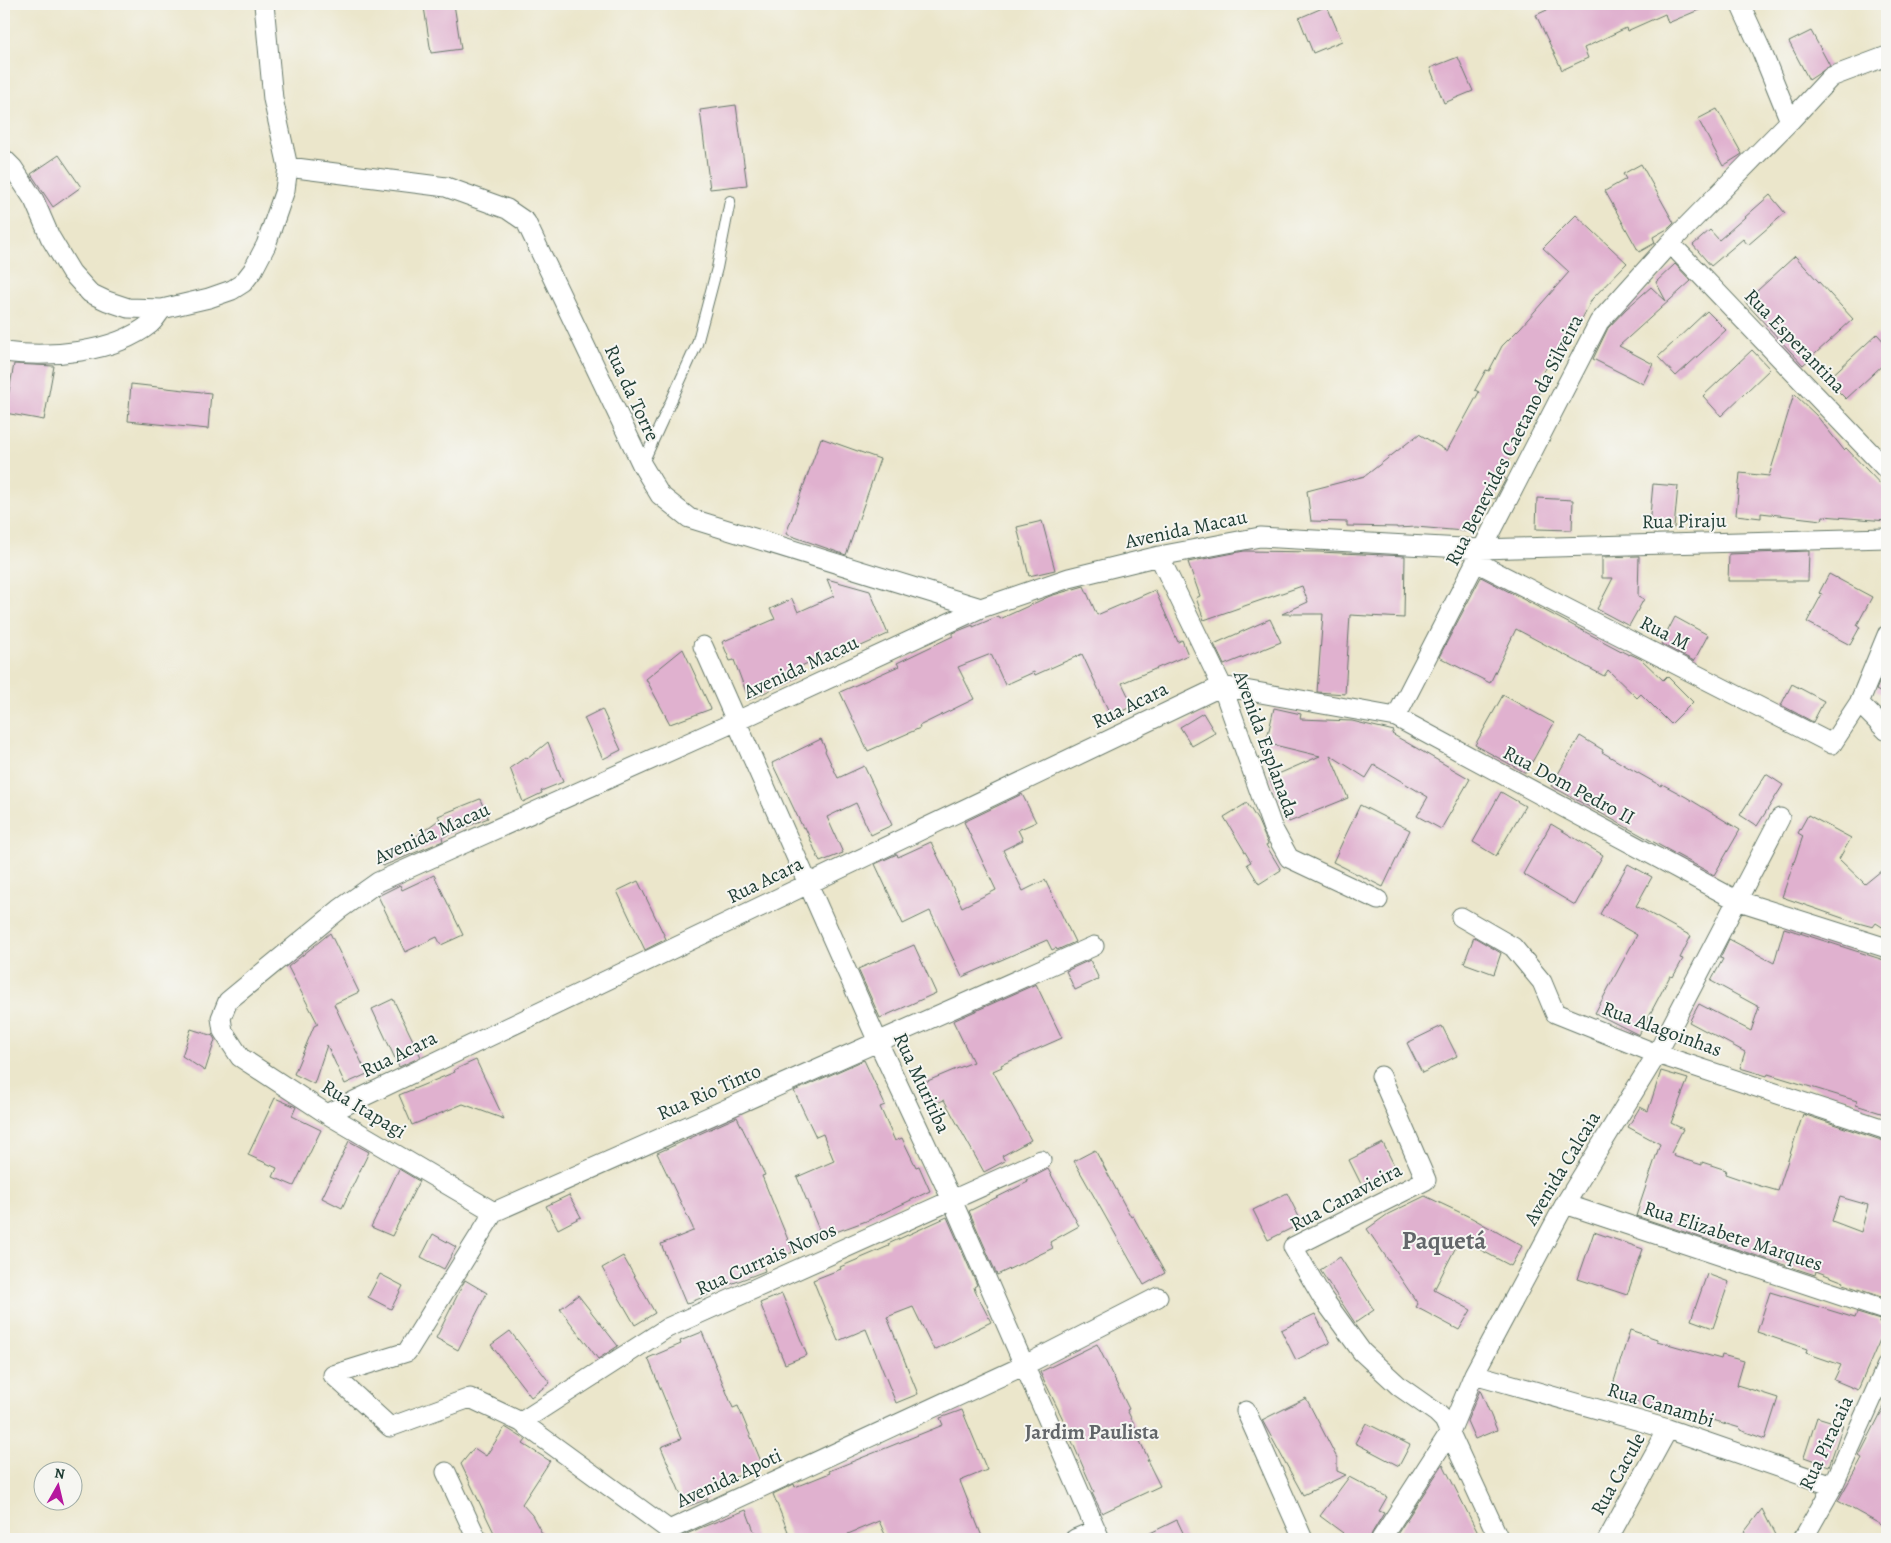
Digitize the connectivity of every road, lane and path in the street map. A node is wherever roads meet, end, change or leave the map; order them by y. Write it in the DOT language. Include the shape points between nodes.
graph roads {
  1 [pos="264,4"];
  2 [pos="1740,4"];
  3 [pos="1887,56"];
  4 [pos="1790,121"];
  5 [pos="4,159"];
  6 [pos="288,167"];
  7 [pos="730,201"];
  8 [pos="1670,242"];
  9 [pos="162,309"];
  10 [pos="4,352"];
  11 [pos="642,465"];
  12 [pos="1887,470"];
  13 [pos="1887,538"];
  14 [pos="1159,556"];
  15 [pos="1479,556"];
  16 [pos="981,608"];
  17 [pos="1887,635"];
  18 [pos="703,646"];
  19 [pos="1222,686"];
  20 [pos="1859,703"];
  21 [pos="1396,718"];
  22 [pos="737,721"];
  23 [pos="1887,731"];
  24 [pos="1780,818"];
  25 [pos="809,883"];
  26 [pos="1378,900"];
  27 [pos="1736,900"];
  28 [pos="1461,917"];
  29 [pos="1094,946"];
  30 [pos="1887,948"];
  31 [pos="223,1031"];
  32 [pos="878,1042"];
  33 [pos="1657,1054"];
  34 [pos="1381,1076"];
  35 [pos="327,1114"];
  36 [pos="1887,1130"];
  37 [pos="1041,1160"];
  38 [pos="952,1200"];
  39 [pos="1564,1204"];
  40 [pos="494,1212"];
  41 [pos="1158,1296"];
  42 [pos="1887,1311"];
  43 [pos="1887,1365"];
  44 [pos="1025,1366"];
  45 [pos="1474,1374"];
  46 [pos="1246,1411"];
  47 [pos="521,1422"];
  48 [pos="1668,1429"];
  49 [pos="1450,1432"];
  50 [pos="446,1472"];
  51 [pos="1833,1486"];
  52 [pos="671,1535"];
  53 [pos="1098,1535"];
  54 [pos="478,1539"];
  55 [pos="1075,1539"];
  56 [pos="1303,1539"];
  57 [pos="1381,1539"];
  58 [pos="1499,1539"];
  59 [pos="1608,1539"];
  60 [pos="1803,1539"];
  1 -- 6 [label="street" via="273,99"];
  2 -- 4 [label="street"];
  3 -- 4 [label="street, Rua Benevides Caetano da Silveira" via="1831,77"];
  4 -- 8 [label="street, Rua Benevides Caetano da Silveira"];
  5 -- 9 [label="street" via="34,200 50,237 71,272 90,293 128,308"];
  6 -- 9 [label="street" via="285,190 270,236 243,283 209,298"];
  6 -- 11 [label="street, Rua da Torre" via="446,187 507,209 526,222"];
  7 -- 11 [label="lane" via="717,268 696,344"];
  8 -- 12 [label="street, Rua Esperantina"];
  8 -- 15 [label="street, Rua Benevides Caetano da Silveira" via="1599,322"];
  9 -- 10 [label="street" via="151,323 139,331 101,347 25,355"];
  11 -- 16 [label="street, Rua da Torre" via="660,495 689,518"];
  13 -- 15 [label="street, Rua Piraju"];
  14 -- 15 [label="street, Avenida Macau" via="1260,537"];
  14 -- 16 [label="street, Avenida Macau" via="1069,578"];
  14 -- 19 [label="street, Avenida Esplanada"];
  15 -- 20 [label="street, Rua M" via="1832,744"];
  15 -- 21 [label="street, Rua Benevides Caetano da Silveira"];
  16 -- 22 [label="street, Avenida Macau"];
  17 -- 20 [label="street"];
  18 -- 22 [label="street, Rua Muritiba"];
  19 -- 21 [label="street, Rua Dom Pedro II"];
  19 -- 25 [label="street, Rua Acara"];
  19 -- 26 [label="street, Avenida Esplanada" via="1273,829 1289,858"];
  20 -- 23 [label="street"];
  21 -- 27 [label="street, Rua Dom Pedro II"];
  22 -- 25 [label="street, Rua Muritiba"];
  22 -- 31 [label="street, Avenida Macau" via="378,882 228,1002 221,1018"];
  24 -- 27 [label="street, Avenida Calcaia"];
  25 -- 32 [label="street, Rua Muritiba"];
  25 -- 35 [label="street, Rua Acara"];
  27 -- 30 [label="street, Rua Dom Pedro II"];
  27 -- 33 [label="street, Avenida Calcaia"];
  28 -- 33 [label="street, Rua Alagoinhas" via="1512,947 1542,982 1555,1013"];
  29 -- 32 [label="street, Rua Rio Tinto"];
  31 -- 35 [label="street, Rua Itapagi" via="240,1057"];
  32 -- 38 [label="street, Rua Muritiba"];
  32 -- 40 [label="street, Rua Rio Tinto"];
  33 -- 36 [label="street, Rua Alagoinhas"];
  33 -- 39 [label="street, Avenida Calcaia"];
  34 -- 49 [label="street, Rua Canavieira" via="1426,1180 1293,1247 1322,1297 1362,1352 1400,1387 1437,1413"];
  35 -- 40 [label="street, Rua Itapagi"];
  37 -- 38 [label="street, Rua Currais Novos"];
  38 -- 44 [label="street, Rua Muritiba"];
  38 -- 47 [label="street, Rua Currais Novos" via="667,1328"];
  39 -- 42 [label="street, Rua Elizabete Marques"];
  39 -- 45 [label="street, Avenida Calcaia"];
  40 -- 47 [label="street, Avenida Apoti" via="407,1352 332,1375 390,1427 470,1398"];
  41 -- 44 [label="street, Avenida Apoti"];
  43 -- 51 [label="street, Rua Piracaia"];
  44 -- 52 [label="street, Avenida Apoti"];
  44 -- 53 [label="street, Rua Muritiba"];
  45 -- 48 [label="street, Rua Canambi"];
  45 -- 49 [label="street, Avenida Calcaia"];
  46 -- 56 [label="street"];
  47 -- 52 [label="street, Avenida Apoti"];
  48 -- 51 [label="street, Rua Canambi"];
  48 -- 59 [label="street, Rua Cacule"];
  49 -- 57 [label="street, Avenida Calcaia"];
  49 -- 58 [label="street, Rua Canavieira"];
  50 -- 54 [label="street"];
  51 -- 60 [label="street, Rua Piracaia"];
  53 -- 55 [label="street"];
}
